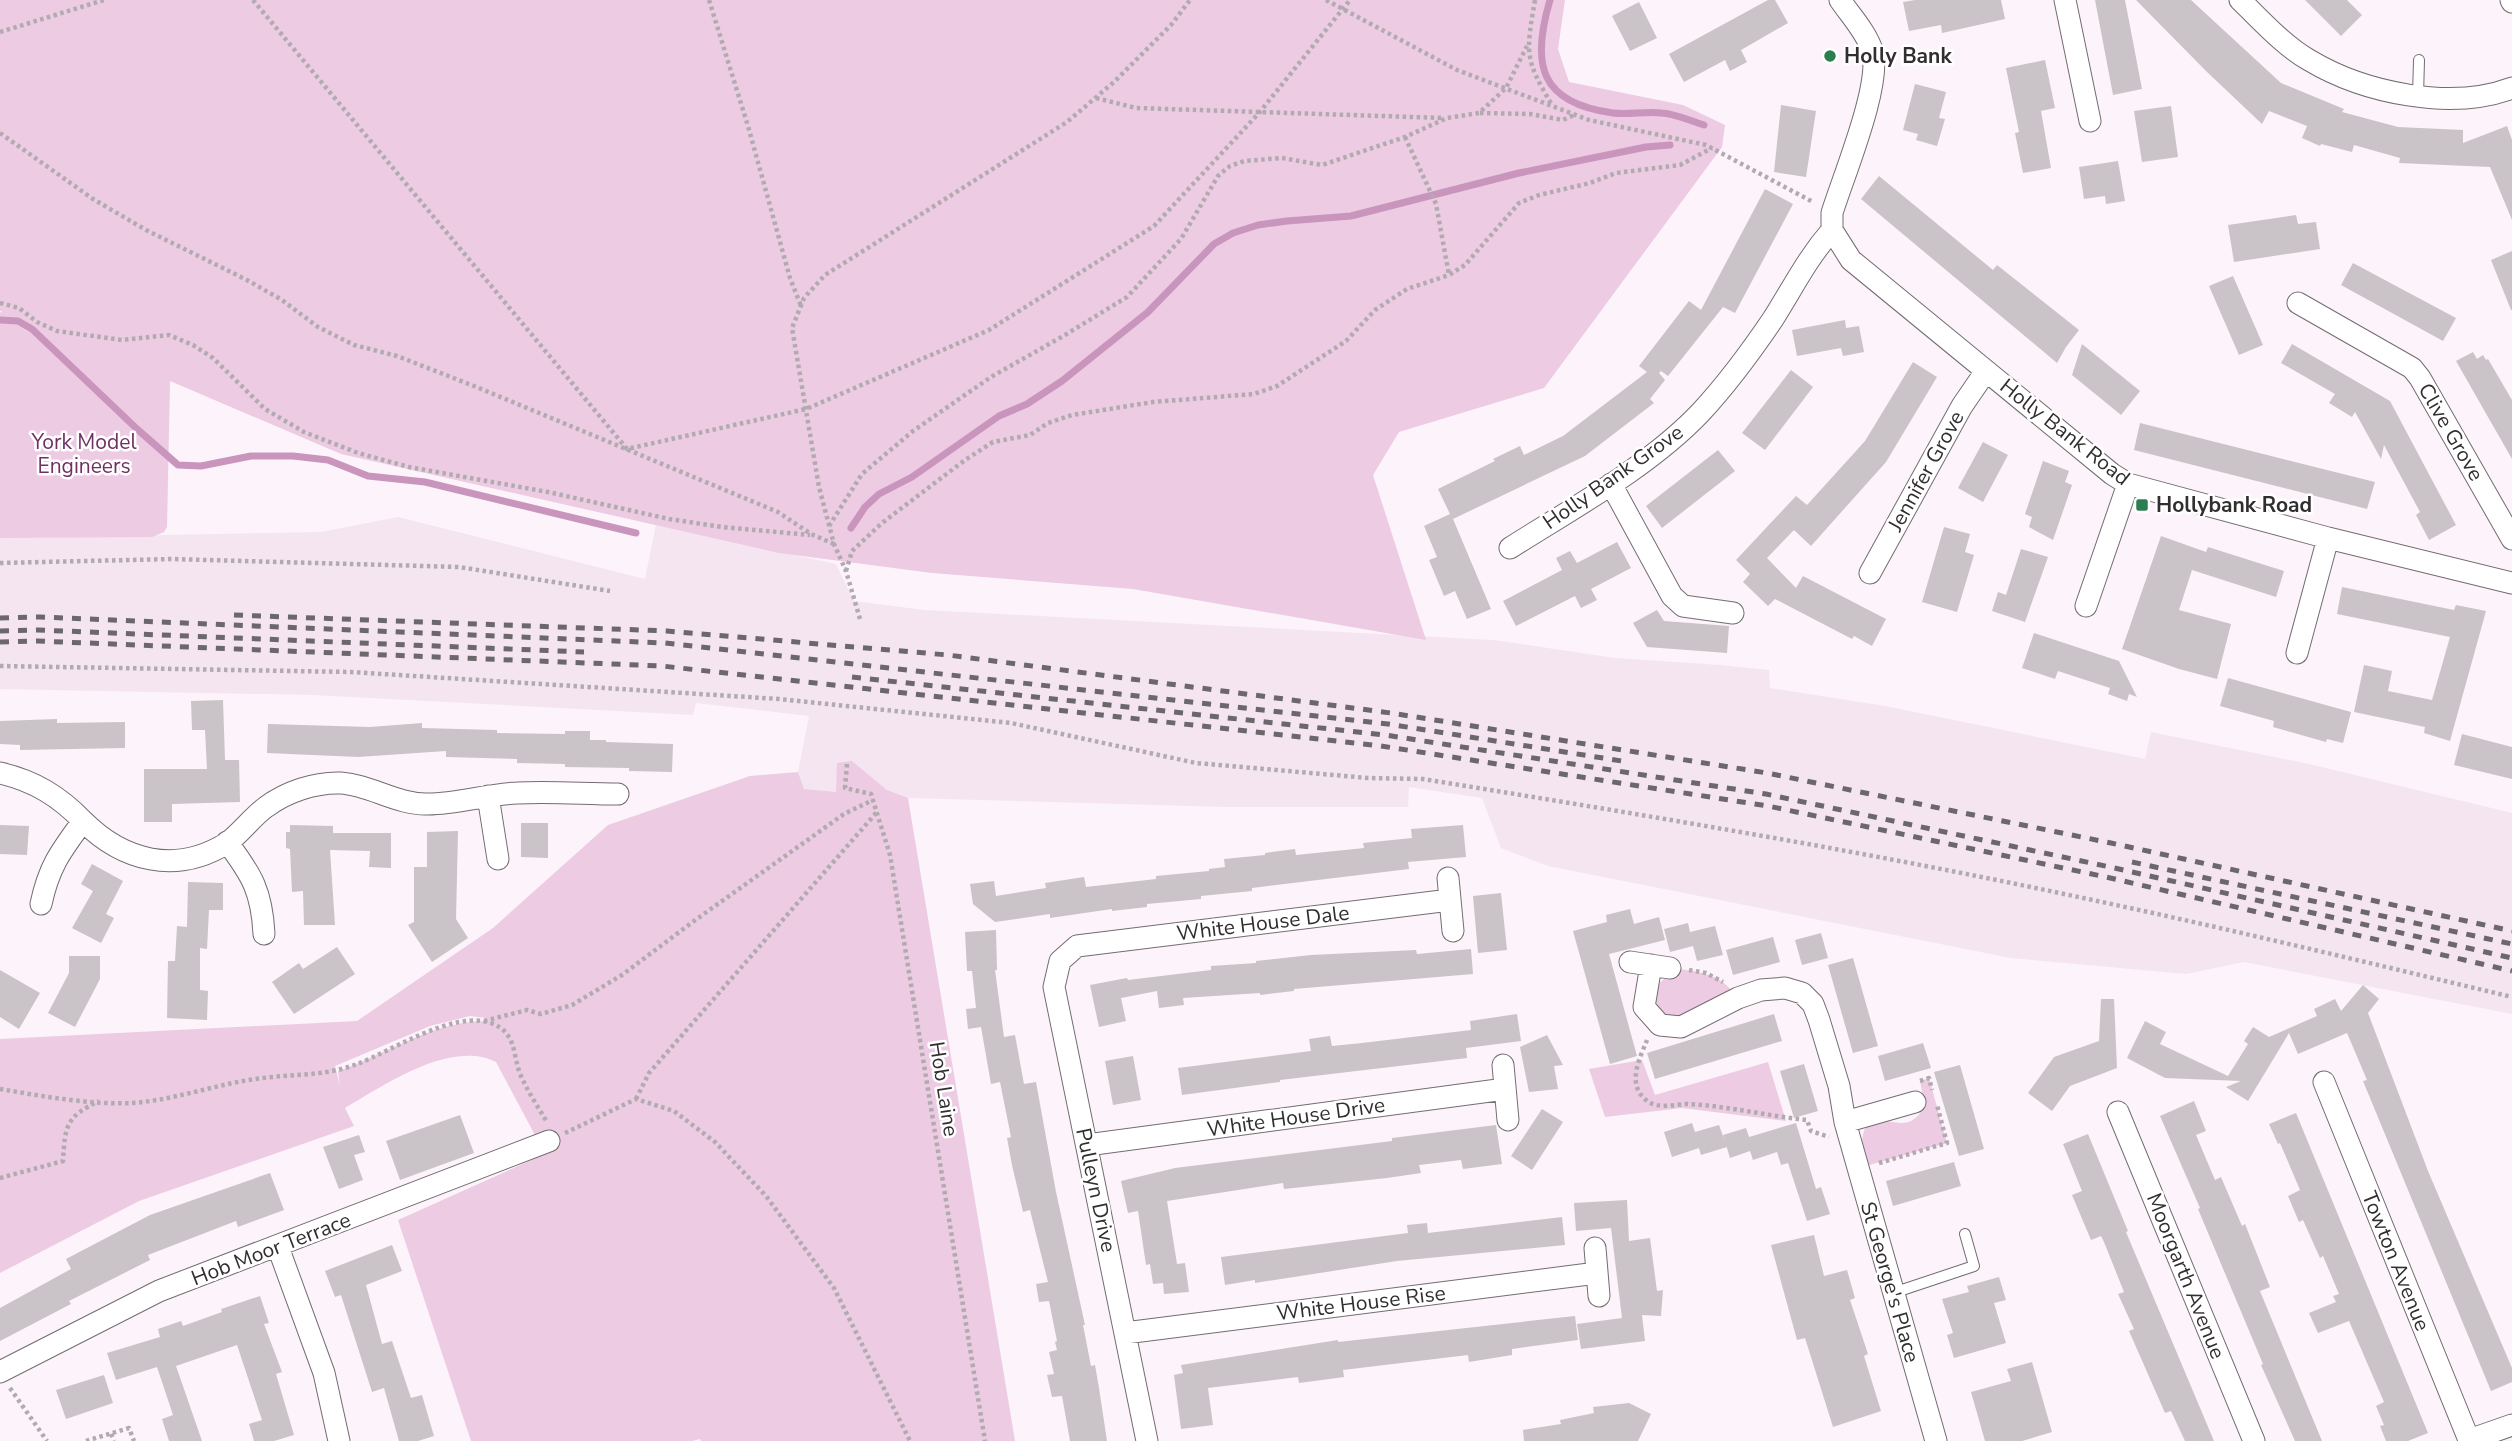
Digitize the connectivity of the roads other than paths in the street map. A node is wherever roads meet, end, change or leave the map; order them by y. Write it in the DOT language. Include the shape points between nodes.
graph roads {
  1 [pos="1840,0"];
  2 [pos="2065,0"];
  3 [pos="2241,0"];
  4 [pos="2419,60"];
  5 [pos="2512,88"];
  6 [pos="2418,96"];
  7 [pos="2090,121"];
  8 [pos="1832,221"];
  9 [pos="2298,303"];
  10 [pos="1986,371"];
  11 [pos="1611,484"];
  12 [pos="2128,484"];
  13 [pos="2328,538"];
  14 [pos="2512,539"];
  15 [pos="1510,548"];
  16 [pos="1870,573"];
  17 [pos="2512,583"];
  18 [pos="2086,606"];
  19 [pos="1733,614"];
  20 [pos="2297,653"];
  21 [pos="0,774"];
  22 [pos="618,794"];
  23 [pos="488,796"];
  24 [pos="83,821"];
  25 [pos="227,842"];
  26 [pos="498,859"];
  27 [pos="1448,878"];
  28 [pos="1450,900"];
  29 [pos="41,904"];
  30 [pos="1453,931"];
  31 [pos="264,934"];
  32 [pos="1077,946"];
  33 [pos="1650,965"];
  34 [pos="1503,1065"];
  35 [pos="2324,1082"];
  36 [pos="1505,1089"];
  37 [pos="1924,1096"];
  38 [pos="2118,1112"];
  39 [pos="1508,1119"];
  40 [pos="1845,1122"];
  41 [pos="553,1139"];
  42 [pos="1087,1145"];
  43 [pos="1965,1234"];
  44 [pos="278,1247"];
  45 [pos="1595,1248"];
  46 [pos="1597,1273"];
  47 [pos="1893,1293"];
  48 [pos="1599,1296"];
  49 [pos="1125,1333"];
  50 [pos="4,1378"];
  51 [pos="2512,1424"];
  52 [pos="339,1441"];
  53 [pos="1147,1441"];
  54 [pos="1936,1441"];
  55 [pos="2254,1441"];
  56 [pos="2469,1441"];
  1 -- 8 [label="street" via="1865,34 1875,74"];
  2 -- 7 [label="street"];
  3 -- 6 [label="street" via="2309,60 2384,91"];
  4 -- 6 [label="lane"];
  5 -- 6 [label="street" via="2451,99"];
  8 -- 10 [label="street, Holly Bank Road" via="1851,260"];
  8 -- 11 [label="street, Holly Bank Grove" via="1773,318 1701,412"];
  9 -- 14 [label="street, Clive Grove" via="2412,368"];
  10 -- 12 [label="street, Holly Bank Road"];
  10 -- 16 [label="street, Jennifer Grove"];
  11 -- 15 [label="street, Holly Bank Grove"];
  11 -- 19 [label="street" via="1672,596 1683,606"];
  12 -- 13 [label="street, Holly Bank Road"];
  12 -- 18 [label="street"];
  13 -- 17 [label="street, Holly Bank Road"];
  13 -- 20 [label="street"];
  21 -- 24 [label="street" via="47,790"];
  22 -- 23 [label="street"];
  23 -- 25 [label="street" via="426,804 341,783 315,786 266,807"];
  23 -- 26 [label="street"];
  24 -- 25 [label="street" via="100,838 148,859 198,856"];
  24 -- 29 [label="street" via="54,860"];
  25 -- 31 [label="street" via="258,891"];
  27 -- 28 [label="street"];
  28 -- 30 [label="street"];
  28 -- 32 [label="street, White House Dale"];
  32 -- 42 [label="street, Pulleyn Drive" via="1060,961 1054,987"];
  33 -- 40 [label="street, St George's Place" via="1644,1007 1660,1025 1681,1027 1761,990 1785,988 1802,993 1813,1004 1839,1086"];
  34 -- 36 [label="street"];
  35 -- 56 [label="street, Towton Avenue"];
  36 -- 39 [label="street"];
  36 -- 42 [label="street, White House Drive"];
  37 -- 40 [label="street"];
  38 -- 55 [label="street, Moorgarth Avenue"];
  40 -- 47 [label="street, St George's Place"];
  41 -- 44 [label="street, Hob Moor Terrace"];
  42 -- 49 [label="street, Pulleyn Drive"];
  43 -- 47 [label="lane" via="1974,1266"];
  44 -- 50 [label="street, Hob Moor Terrace" via="159,1291"];
  44 -- 52 [label="street" via="324,1373"];
  45 -- 46 [label="street"];
  46 -- 48 [label="street"];
  46 -- 49 [label="street, White House Rise"];
  47 -- 54 [label="street, St George's Place"];
  49 -- 53 [label="street, Pulleyn Drive"];
  51 -- 56 [label="street"];
}
